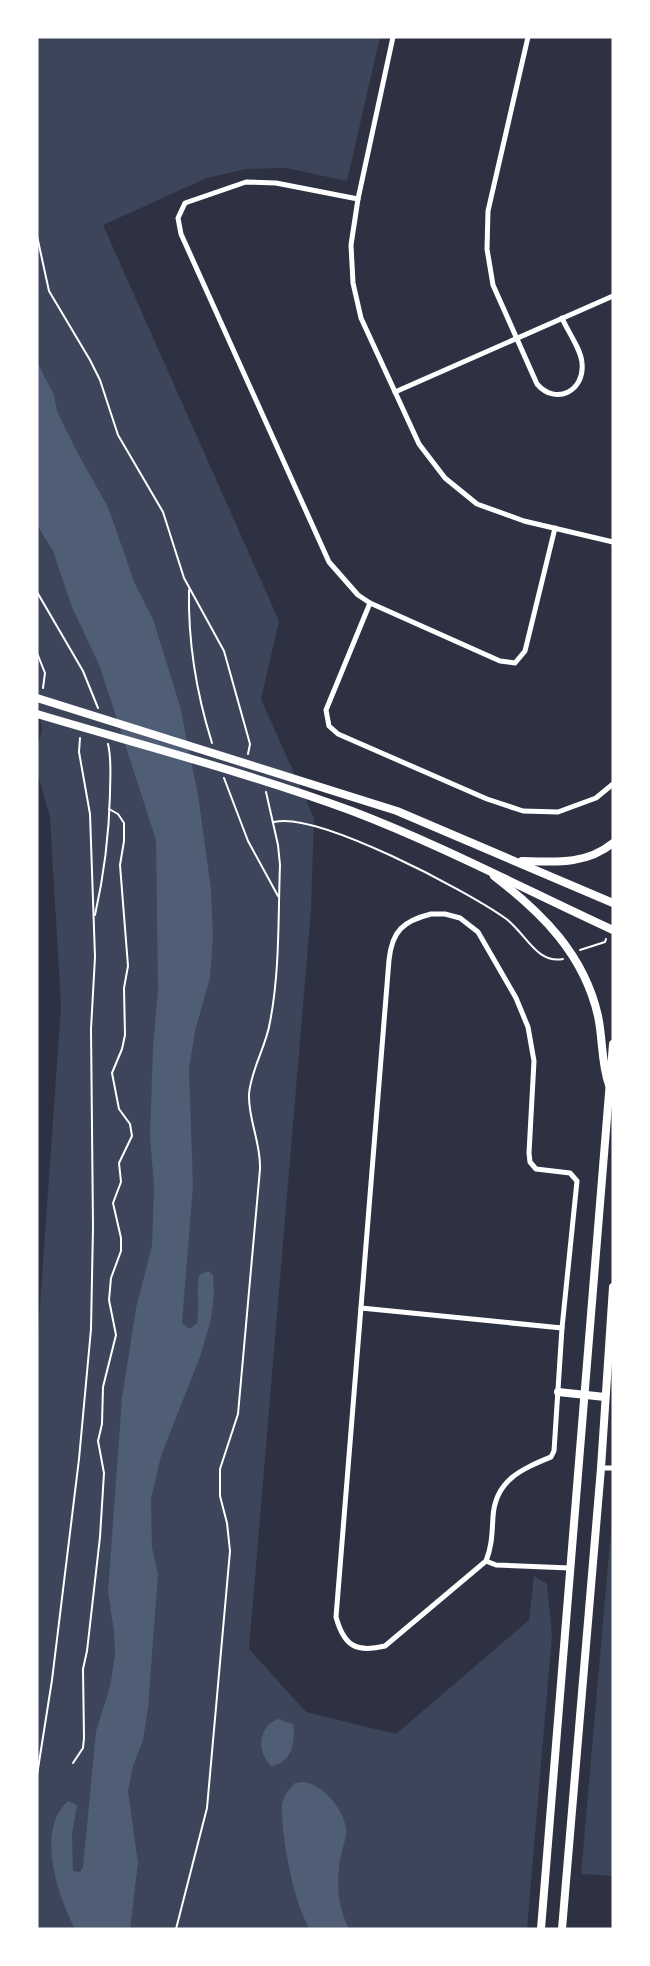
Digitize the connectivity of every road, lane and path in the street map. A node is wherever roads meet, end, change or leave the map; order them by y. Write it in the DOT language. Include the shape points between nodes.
graph roads {
  1 [pos="393,37"];
  2 [pos="528,37"];
  3 [pos="358,199"];
  4 [pos="37,236"];
  5 [pos="613,296"];
  6 [pos="562,318"];
  7 [pos="517,340"];
  8 [pos="395,392"];
  9 [pos="555,528"];
  10 [pos="613,542"];
  11 [pos="37,592"];
  12 [pos="370,603"];
  13 [pos="37,653"];
  14 [pos="38,698"];
  15 [pos="98,708"];
  16 [pos="37,714"];
  17 [pos="87,730"];
  18 [pos="107,740"];
  19 [pos="246,764"];
  20 [pos="267,784"];
  21 [pos="613,785"];
  22 [pos="109,809"];
  23 [pos="272,822"];
  24 [pos="613,843"];
  25 [pos="516,860"];
  26 [pos="484,868"];
  27 [pos="613,903"];
  28 [pos="94,918"];
  29 [pos="610,933"];
  30 [pos="575,951"];
  31 [pos="562,959"];
  32 [pos="613,1044"];
  33 [pos="610,1088"];
  34 [pos="613,1287"];
  35 [pos="361,1308"];
  36 [pos="562,1328"];
  37 [pos="558,1392"];
  38 [pos="585,1395"];
  39 [pos="605,1396"];
  40 [pos="601,1468"];
  41 [pos="613,1468"];
  42 [pos="486,1561"];
  43 [pos="570,1568"];
  44 [pos="73,1763"];
  45 [pos="37,1775"];
  46 [pos="176,1929"];
  47 [pos="541,1929"];
  48 [pos="562,1929"];
  1 -- 3 [label="street"];
  2 -- 7 [label="street" via="488,211 487,249 494,285"];
  3 -- 8 [label="street" via="351,246 353,283 362,318"];
  3 -- 12 [label="street" via="276,183 246,182 185,203 178,218 181,234 329,562"];
  4 -- 19 [label="path" via="50,290 100,380 118,435 163,512 184,578 225,651 250,744"];
  5 -- 6 [label="street"];
  6 -- 7 [label="street"];
  6 -- 7 [label="street" via="582,360 579,384 569,393 556,396 541,389"];
  7 -- 8 [label="street"];
  8 -- 9 [label="street" via="419,444 445,478 477,503"];
  9 -- 10 [label="street"];
  9 -- 12 [label="street" via="525,651 515,663 500,661"];
  11 -- 15 [label="path" via="83,671"];
  12 -- 21 [label="street" via="326,710 329,726 338,734 523,811 558,812 596,798"];
  13 -- 14 [label="path" via="45,673"];
  14 -- 19 [label="main road"];
  16 -- 17 [label="main road"];
  17 -- 20 [label="main road"];
  17 -- 28 [label="path" via="79,752 90,814"];
  18 -- 22 [label="path"];
  19 -- 25 [label="main road" via="397,811"];
  20 -- 23 [label="path"];
  20 -- 26 [label="main road" via="368,818"];
  22 -- 28 [label="path" via="104,872"];
  22 -- 44 [label="path" via="124,823 120,865 128,966 125,1034 112,1073 119,1109 132,1136 119,1163 121,1181 113,1203 121,1251 108,1300 116,1335 103,1387 98,1441 104,1473 83,1669 83,1748"];
  23 -- 31 [label="path" via="283,820 341,835 421,869 509,921 546,959"];
  23 -- 46 [label="path" via="280,864 275,983 270,1026 249,1094 260,1169 238,1414 220,1469 230,1551 213,1752 207,1808"];
  24 -- 25 [label="main road" via="577,860"];
  25 -- 27 [label="main road"];
  26 -- 29 [label="main road"];
  26 -- 33 [label="main road" via="540,914 581,969 598,1017"];
  28 -- 45 [label="path" via="91,1329 79,1459"];
  29 -- 30 [label="path" via="605,942"];
  32 -- 33 [label="main road"];
  33 -- 38 [label="main road"];
  34 -- 39 [label="main road"];
  35 -- 36 [label="street"];
  35 -- 36 [label="street" via="391,943 417,918 445,914 460,918 478,932 528,1027 534,1061 530,1162 536,1169 570,1172 577,1179"];
  35 -- 42 [label="street" via="336,1617 341,1634 355,1648 385,1646"];
  36 -- 37 [label="street"];
  37 -- 38 [label="main road"];
  37 -- 42 [label="street" via="554,1451 502,1485 493,1508"];
  38 -- 39 [label="main road"];
  38 -- 43 [label="main road"];
  39 -- 40 [label="main road"];
  40 -- 41 [label="street"];
  40 -- 48 [label="main road"];
  42 -- 43 [label="street"];
  43 -- 47 [label="main road"];
}
